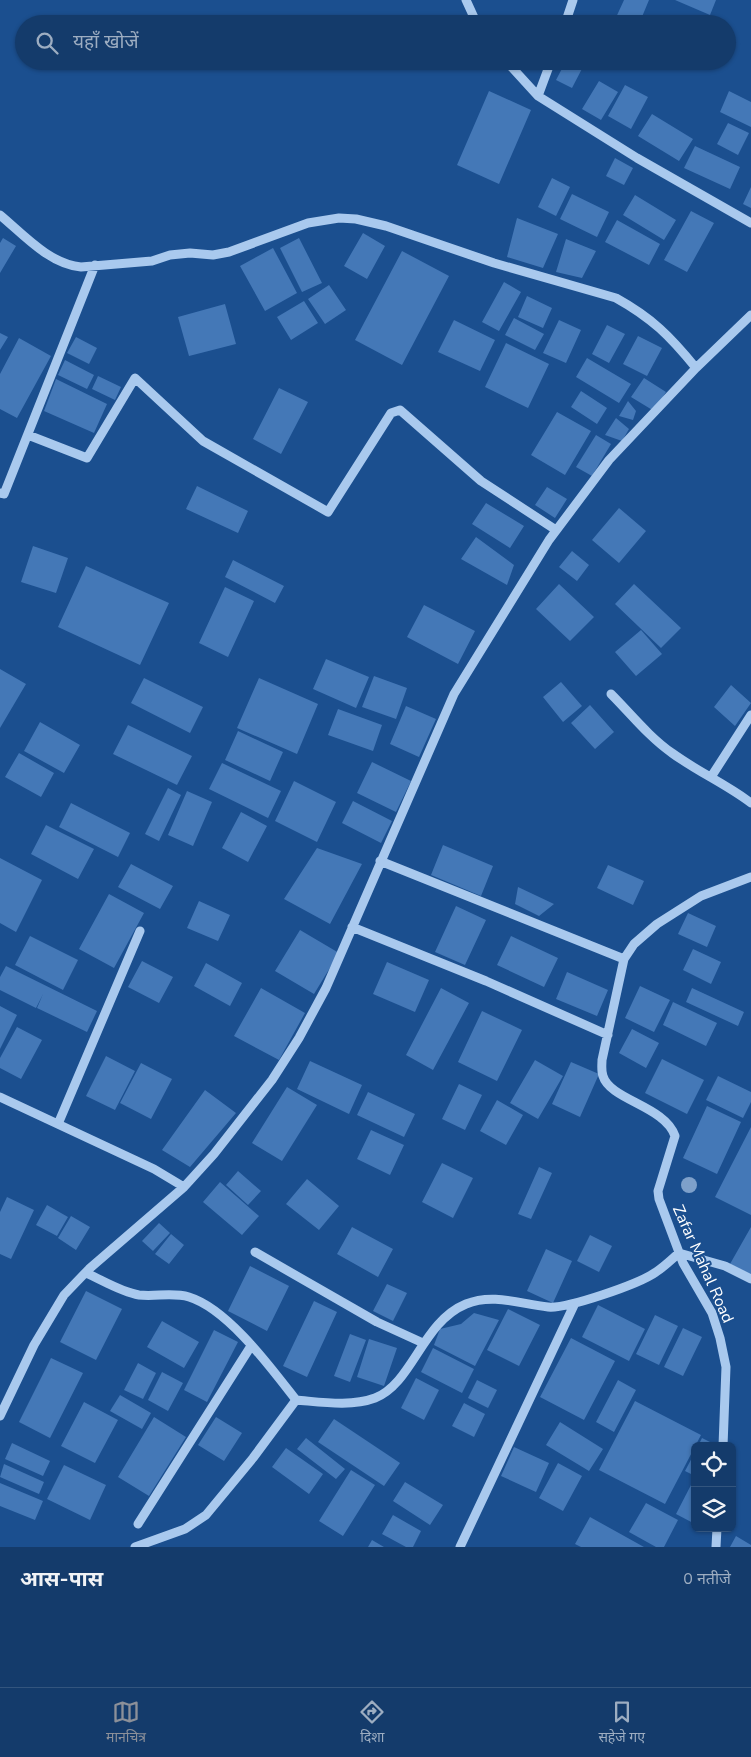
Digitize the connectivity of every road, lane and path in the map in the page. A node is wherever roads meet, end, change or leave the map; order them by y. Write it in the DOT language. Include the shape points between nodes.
graph roads {
  1 [pos="466,0"];
  2 [pos="573,0"];
  3 [pos="473,15"];
  4 [pos="568,15"];
  5 [pos="514,70"];
  6 [pos="548,70"];
  7 [pos="538,96"];
  8 [pos="0,214"];
  9 [pos="751,223"];
  10 [pos="95,265"];
  11 [pos="751,315"];
  12 [pos="696,368"];
  13 [pos="28,435"];
  14 [pos="0,493"];
  15 [pos="556,530"];
  16 [pos="611,694"];
  17 [pos="751,715"];
  18 [pos="711,778"];
  19 [pos="751,803"];
  20 [pos="380,861"];
  21 [pos="751,877"];
  22 [pos="352,927"];
  23 [pos="140,932"];
  24 [pos="624,959"];
  25 [pos="608,1035"];
  26 [pos="0,1097"];
  27 [pos="58,1124"];
  28 [pos="184,1186"];
  29 [pos="255,1252"];
  30 [pos="679,1253"];
  31 [pos="86,1273"];
  32 [pos="751,1279"];
  33 [pos="575,1302"];
  34 [pos="423,1343"];
  35 [pos="251,1346"];
  36 [pos="0,1390"];
  37 [pos="9,1395"];
  38 [pos="296,1400"];
  39 [pos="0,1416"];
  40 [pos="723,1442"];
  41 [pos="138,1524"];
  42 [pos="717,1532"];
  43 [pos="716,1546"];
  44 [pos="135,1547"];
  45 [pos="460,1547"];
  1 -- 3 [label="street"];
  2 -- 4 [label="street"];
  5 -- 7 [label="street"];
  6 -- 7 [label="street"];
  7 -- 9 [label="street" via="637,158"];
  8 -- 10 [label="street" via="54,259 69,266"];
  10 -- 12 [label="street" via="152,261 190,253 213,255 308,224 339,218 356,219 616,298 666,332"];
  10 -- 13 [label="street"];
  11 -- 12 [label="street"];
  12 -- 15 [label="street" via="609,460"];
  13 -- 14 [label="street" via="4,494"];
  13 -- 15 [label="street" via="87,458 135,378 203,441 328,512 391,413 400,410 481,481"];
  15 -- 20 [label="street" via="454,694"];
  16 -- 18 [label="street" via="671,753"];
  17 -- 18 [label="street"];
  18 -- 19 [label="street"];
  20 -- 22 [label="street"];
  20 -- 24 [label="street"];
  21 -- 24 [label="street, Zafar Mahal Road" via="701,896 678,910 634,944"];
  22 -- 25 [label="street"];
  22 -- 28 [label="street" via="326,988 272,1080 214,1154"];
  23 -- 27 [label="street"];
  24 -- 25 [label="street, Zafar Mahal Road"];
  25 -- 30 [label="street, Zafar Mahal Road" via="602,1060 603,1076 622,1094 663,1118 675,1136 658,1191 662,1214"];
  26 -- 27 [label="street"];
  27 -- 28 [label="street"];
  28 -- 31 [label="street"];
  29 -- 34 [label="street" via="377,1322"];
  30 -- 32 [label="street" via="725,1266"];
  30 -- 33 [label="street" via="655,1273"];
  30 -- 40 [label="street, Zafar Mahal Road" via="712,1314 720,1338 726,1367"];
  31 -- 35 [label="street" via="139,1295 189,1297 221,1316"];
  31 -- 37 [label="street" via="64,1295"];
  33 -- 34 [label="street" via="549,1307 499,1298 480,1299 448,1313"];
  33 -- 45 [label="street"];
  34 -- 38 [label="street" via="397,1381 374,1398 343,1403"];
  35 -- 38 [label="street"];
  35 -- 41 [label="street"];
  36 -- 37 [label="street"];
  37 -- 39 [label="street"];
  38 -- 44 [label="street" via="206,1515 185,1528"];
  42 -- 43 [label="street"];
}
